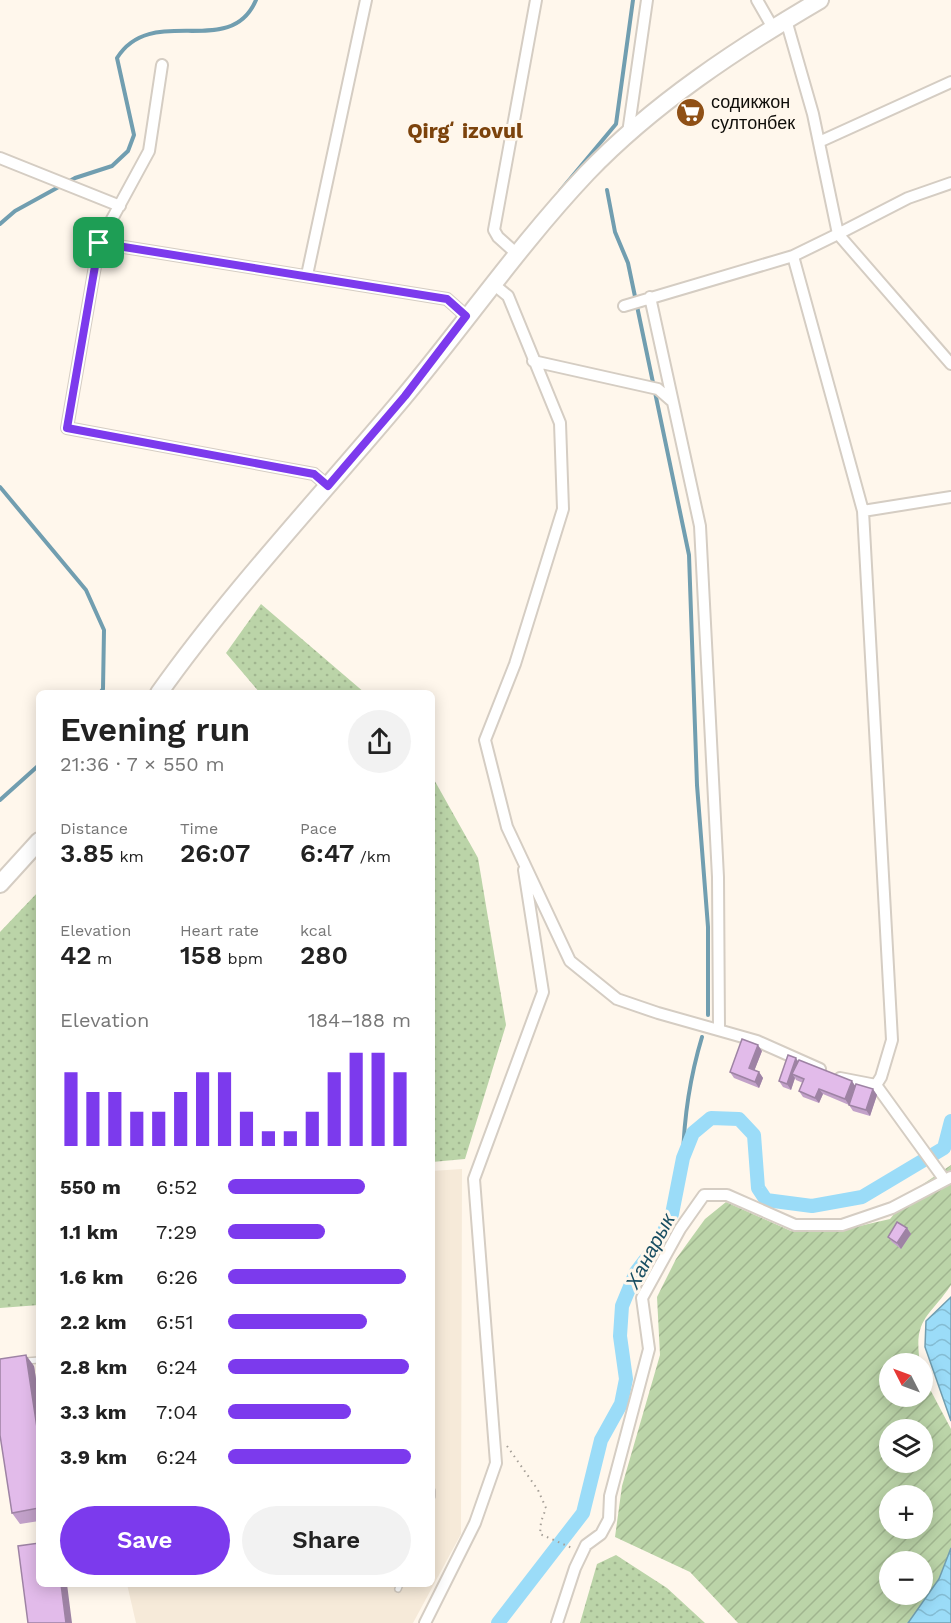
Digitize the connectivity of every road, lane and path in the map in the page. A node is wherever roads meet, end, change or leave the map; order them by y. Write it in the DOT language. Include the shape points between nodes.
graph roads {
  1 [pos="366,0"];
  2 [pos="536,0"];
  3 [pos="646,0"];
  4 [pos="757,0"];
  5 [pos="820,0"];
  6 [pos="780,24"];
  7 [pos="162,65"];
  8 [pos="951,82"];
  9 [pos="628,134"];
  10 [pos="819,142"];
  11 [pos="0,158"];
  12 [pos="951,183"];
  13 [pos="120,207"];
  14 [pos="838,234"];
  15 [pos="99,243"];
  16 [pos="517,254"];
  17 [pos="793,256"];
  18 [pos="307,276"];
  19 [pos="492,283"];
  20 [pos="645,298"];
  21 [pos="624,306"];
  22 [pos="466,316"];
  23 [pos="533,361"];
  24 [pos="951,364"];
  25 [pos="673,402"];
  26 [pos="328,486"];
  27 [pos="951,497"];
  28 [pos="863,510"];
  29 [pos="161,690"];
  30 [pos="36,846"];
  31 [pos="523,858"];
  32 [pos="0,884"];
  33 [pos="719,1029"];
  34 [pos="876,1085"];
  35 [pos="947,1178"];
  36 [pos="36,1360"];
  37 [pos="20,1361"];
  38 [pos="505,1443"];
  39 [pos="583,1552"];
  40 [pos="425,1623"];
  41 [pos="557,1623"];
  1 -- 18 [label="street"];
  2 -- 16 [label="street" via="494,230"];
  3 -- 9 [label="street"];
  4 -- 6 [label="street"];
  5 -- 6 [label="main road"];
  6 -- 9 [label="main road"];
  6 -- 10 [label="street"];
  7 -- 13 [label="street" via="149,151"];
  8 -- 10 [label="street"];
  9 -- 16 [label="main road"];
  10 -- 14 [label="street"];
  11 -- 13 [label="street"];
  12 -- 14 [label="street" via="908,198"];
  13 -- 15 [label="street"];
  14 -- 17 [label="street"];
  14 -- 24 [label="street"];
  15 -- 18 [label="street"];
  15 -- 26 [label="street" via="67,428 314,474"];
  16 -- 19 [label="main road"];
  17 -- 20 [label="street"];
  17 -- 28 [label="street"];
  18 -- 22 [label="street" via="447,299"];
  19 -- 22 [label="main road"];
  19 -- 23 [label="street" via="508,296"];
  20 -- 21 [label="street"];
  20 -- 25 [label="street"];
  22 -- 26 [label="main road" via="405,396"];
  23 -- 25 [label="street" via="658,389"];
  23 -- 31 [label="street" via="560,423 563,509 515,664 485,740 507,827"];
  25 -- 33 [label="street" via="700,526 718,876"];
  26 -- 29 [label="main road" via="193,645"];
  27 -- 28 [label="street"];
  28 -- 34 [label="street" via="892,1040"];
  30 -- 32 [label="main road"];
  31 -- 33 [label="street" via="570,961 617,999"];
  31 -- 40 [label="street" via="543,992 474,1179 496,1462 475,1523"];
  33 -- 34 [label="street" via="757,1041 848,1081"];
  34 -- 35 [label="street" via="921,1150"];
  35 -- 39 [label="street" via="892,1208 842,1226 795,1225 727,1195 704,1195 680,1229 642,1298 649,1349 609,1497 609,1519"];
  36 -- 37 [label="lane"];
  38 -- 39 [label="path" via="546,1508 540,1534"];
  39 -- 41 [label="street"];
}
